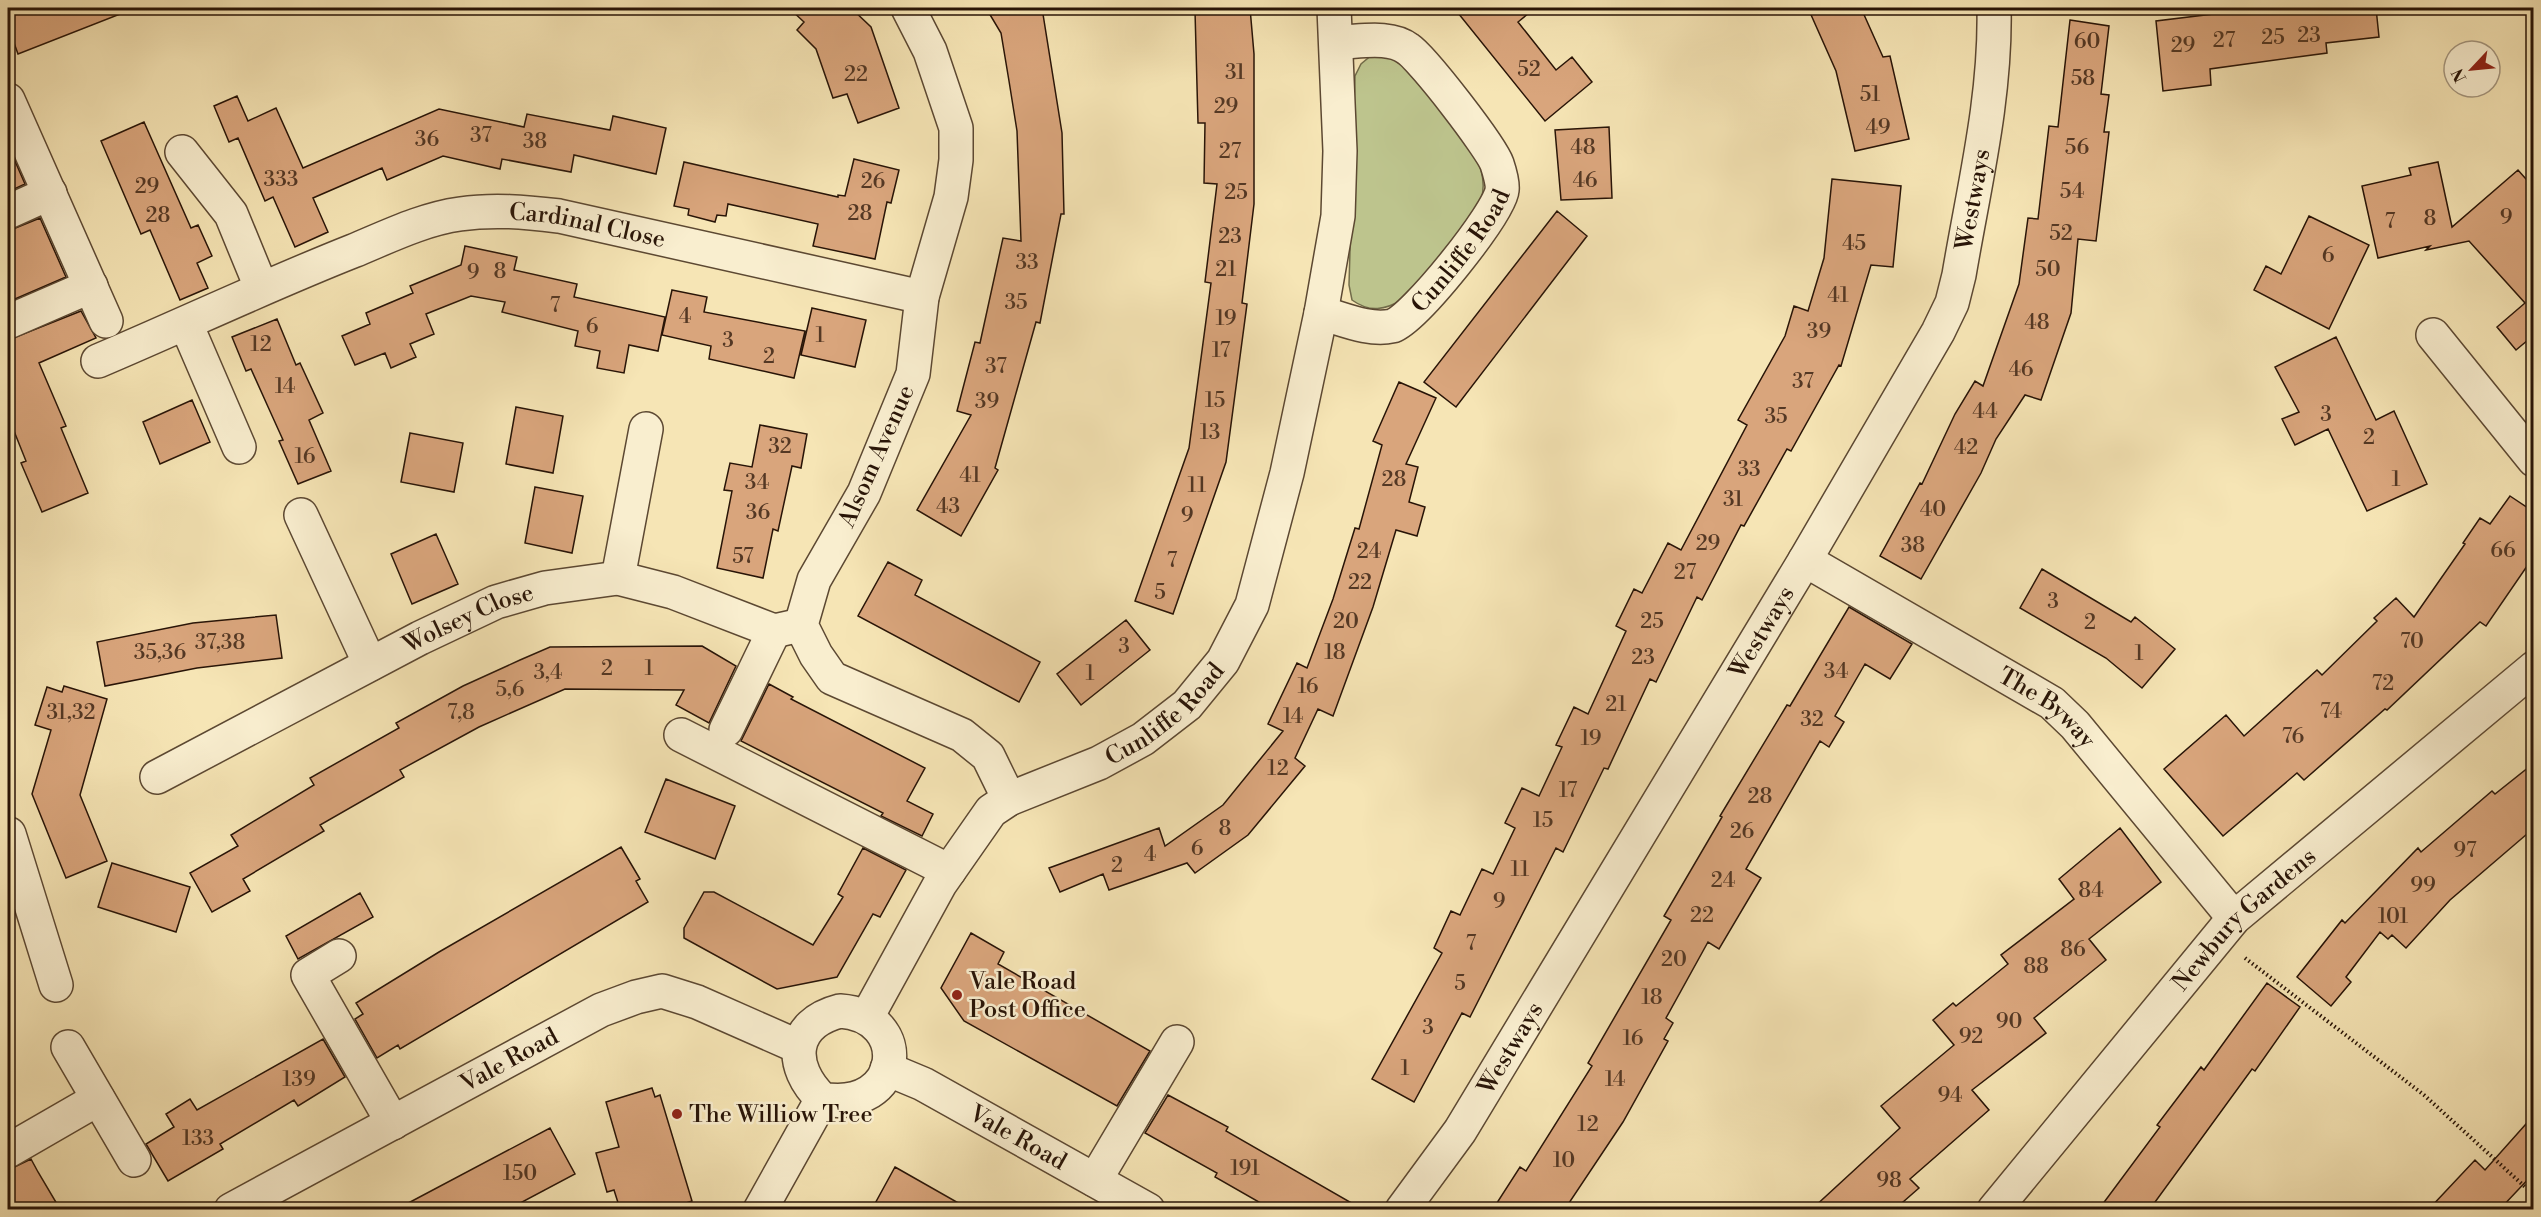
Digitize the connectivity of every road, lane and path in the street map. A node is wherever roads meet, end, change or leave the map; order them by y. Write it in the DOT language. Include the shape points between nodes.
graph roads {
  1 [pos="908,8"];
  2 [pos="1334,8"];
  3 [pos="1994,8"];
  4 [pos="1337,42"];
  5 [pos="10,111"];
  6 [pos="182,152"];
  7 [pos="50,194"];
  8 [pos="8,212"];
  9 [pos="90,286"];
  10 [pos="261,287"];
  11 [pos="922,297"];
  12 [pos="1321,314"];
  13 [pos="105,321"];
  14 [pos="8,322"];
  15 [pos="186,324"];
  16 [pos="2433,335"];
  17 [pos="98,361"];
  18 [pos="646,429"];
  19 [pos="239,447"];
  20 [pos="2534,460"];
  21 [pos="301,515"];
  22 [pos="1804,560"];
  23 [pos="618,578"];
  24 [pos="788,628"];
  25 [pos="370,664"];
  26 [pos="2534,668"];
  27 [pos="726,730"];
  28 [pos="681,735"];
  29 [pos="157,777"];
  30 [pos="1009,799"];
  31 [pos="9,834"];
  32 [pos="949,871"];
  33 [pos="17,890"];
  34 [pos="2226,928"];
  35 [pos="339,956"];
  36 [pos="56,985"];
  37 [pos="867,1017"];
  38 [pos="1177,1042"];
  39 [pos="68,1047"];
  40 [pos="799,1047"];
  41 [pos="887,1069"];
  42 [pos="822,1099"];
  43 [pos="98,1100"];
  44 [pos="393,1124"];
  45 [pos="8,1151"];
  46 [pos="134,1160"];
  47 [pos="1095,1180"];
  48 [pos="2534,1195"];
  49 [pos="231,1209"];
  50 [pos="760,1209"];
  51 [pos="1148,1209"];
  52 [pos="1402,1209"];
  53 [pos="1994,1209"];
  1 -- 11 [label="street, Alsom Avenue" via="930,51 956,128 951,197"];
  2 -- 4 [label="street, Cunliffe Road"];
  3 -- 22 [label="street, Westways" via="1995,54 1989,100 1952,303"];
  4 -- 12 [label="street, Cunliffe Road" via="1338,216"];
  4 -- 12 [label="street, Cunliffe Road" via="1389,41 1407,48 1426,66 1497,163 1502,191 1492,214 1409,316 1394,326 1374,327"];
  5 -- 7 [label="street"];
  6 -- 10 [label="street" via="231,214"];
  7 -- 8 [label="street"];
  7 -- 9 [label="street"];
  9 -- 13 [label="street"];
  9 -- 14 [label="street"];
  10 -- 11 [label="street, Cardinal Close" via="422,224 457,214 501,209 559,216"];
  10 -- 15 [label="street, Cardinal Close"];
  11 -- 24 [label="street, Alsom Avenue" via="913,374 864,493"];
  12 -- 30 [label="street, Cunliffe Road" via="1287,472 1252,605 1223,661 1187,705 1143,739 1099,763"];
  15 -- 17 [label="street, Cardinal Close"];
  15 -- 19 [label="street"];
  16 -- 20 [label="street"];
  18 -- 23 [label="street"];
  21 -- 25 [label="street"];
  22 -- 34 [label="street, The Byway" via="2052,703 2075,725"];
  22 -- 52 [label="street, Westways" via="1460,1131"];
  23 -- 24 [label="street, Wolsey Close"];
  23 -- 25 [label="street, Wolsey Close" via="544,588 496,602"];
  24 -- 27 [label="street, Alsom Avenue"];
  24 -- 30 [label="street" via="816,655 832,678 962,735 988,756"];
  25 -- 29 [label="street, Wolsey Close"];
  26 -- 34 [label="street, Newbury Gardens"];
  28 -- 32 [label="street"];
  30 -- 32 [label="street, Cunliffe Road" via="991,811"];
  31 -- 33 [label="street"];
  32 -- 37 [label="street, Cunliffe Road"];
  33 -- 36 [label="street"];
  34 -- 48 [label="path" via="2424,1095"];
  34 -- 53 [label="street, Newbury Gardens"];
  35 -- 44 [label="street" via="308,975"];
  37 -- 40 [label="street" via="840,1011 826,1015 813,1023"];
  37 -- 41 [label="street" via="884,1035"];
  38 -- 47 [label="street"];
  39 -- 43 [label="street"];
  40 -- 42 [label="street" via="803,1077"];
  40 -- 44 [label="street, Vale Road" via="697,1002 662,991 601,1010"];
  41 -- 42 [label="street" via="878,1086 865,1096 850,1101"];
  41 -- 47 [label="street, Vale Road" via="923,1084"];
  42 -- 50 [label="street"];
  43 -- 45 [label="street"];
  43 -- 46 [label="street"];
  44 -- 49 [label="street, Vale Road"];
  47 -- 51 [label="street, Vale Road"];
}
